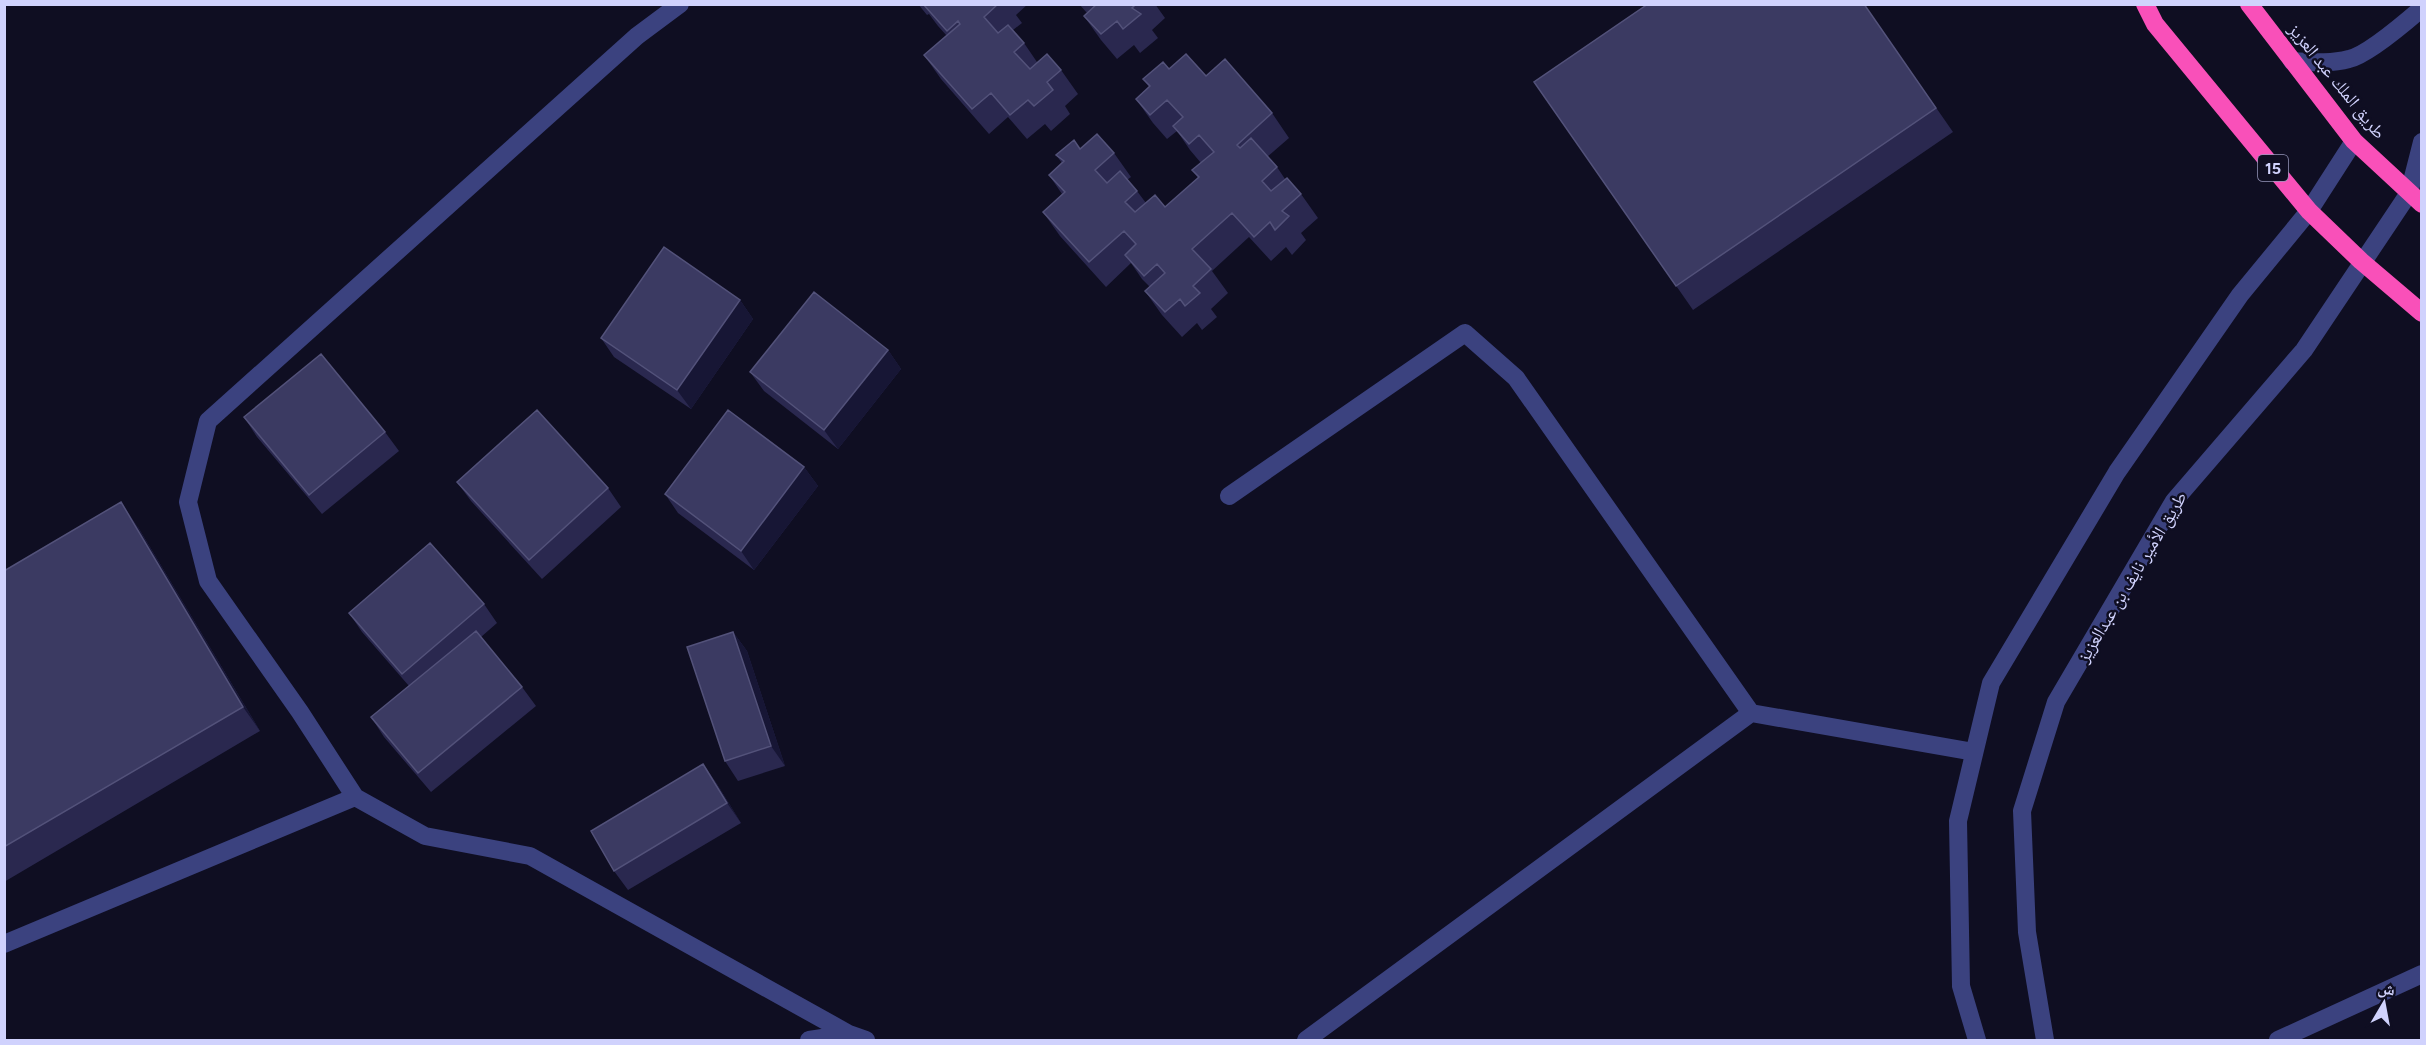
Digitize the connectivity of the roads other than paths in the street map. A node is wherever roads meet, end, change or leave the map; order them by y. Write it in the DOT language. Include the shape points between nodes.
graph roads {
  1 [pos="680,4"];
  2 [pos="2145,4"];
  3 [pos="2249,4"];
  4 [pos="2421,8"];
  5 [pos="2292,61"];
  6 [pos="2354,141"];
  7 [pos="2421,142"];
  8 [pos="2415,199"];
  9 [pos="2308,211"];
  10 [pos="2361,261"];
  11 [pos="2421,313"];
  12 [pos="1229,496"];
  13 [pos="1751,713"];
  14 [pos="1974,752"];
  15 [pos="355,797"];
  16 [pos="4,944"];
  17 [pos="2421,974"];
  18 [pos="849,1034"];
  19 [pos="809,1041"];
  20 [pos="866,1041"];
  21 [pos="1306,1041"];
  22 [pos="1977,1041"];
  23 [pos="2045,1041"];
  24 [pos="2278,1041"];
  1 -- 15 [label="street" via="637,36 208,421 188,502 208,581"];
  2 -- 9 [label="highway, 15" via="2155,24"];
  3 -- 5 [label="highway, طريق الملك عبد العزيز"];
  4 -- 5 [label="street" via="2352,59"];
  5 -- 6 [label="highway, طريق الملك عبد العزيز"];
  6 -- 8 [label="highway, طريق الملك عبد العزيز"];
  6 -- 9 [label="street"];
  7 -- 8 [label="street, طريق الأمير نايف بن عبدالعزيز"];
  8 -- 10 [label="street, طريق الأمير نايف بن عبدالعزيز"];
  9 -- 10 [label="highway, 15"];
  9 -- 14 [label="street" via="2240,295 2117,472 1991,683"];
  10 -- 11 [label="highway, 15"];
  10 -- 23 [label="street, طريق الأمير نايف بن عبدالعزيز" via="2304,350 2174,501 2056,702 2022,811 2027,932"];
  12 -- 13 [label="street" via="1465,333 1516,378"];
  13 -- 14 [label="street"];
  13 -- 21 [label="street"];
  14 -- 22 [label="street" via="1958,820 1961,986"];
  15 -- 16 [label="street"];
  15 -- 18 [label="street" via="425,836 530,856"];
  17 -- 24 [label="street"];
  18 -- 19 [label="street"];
  18 -- 20 [label="street"];
}
